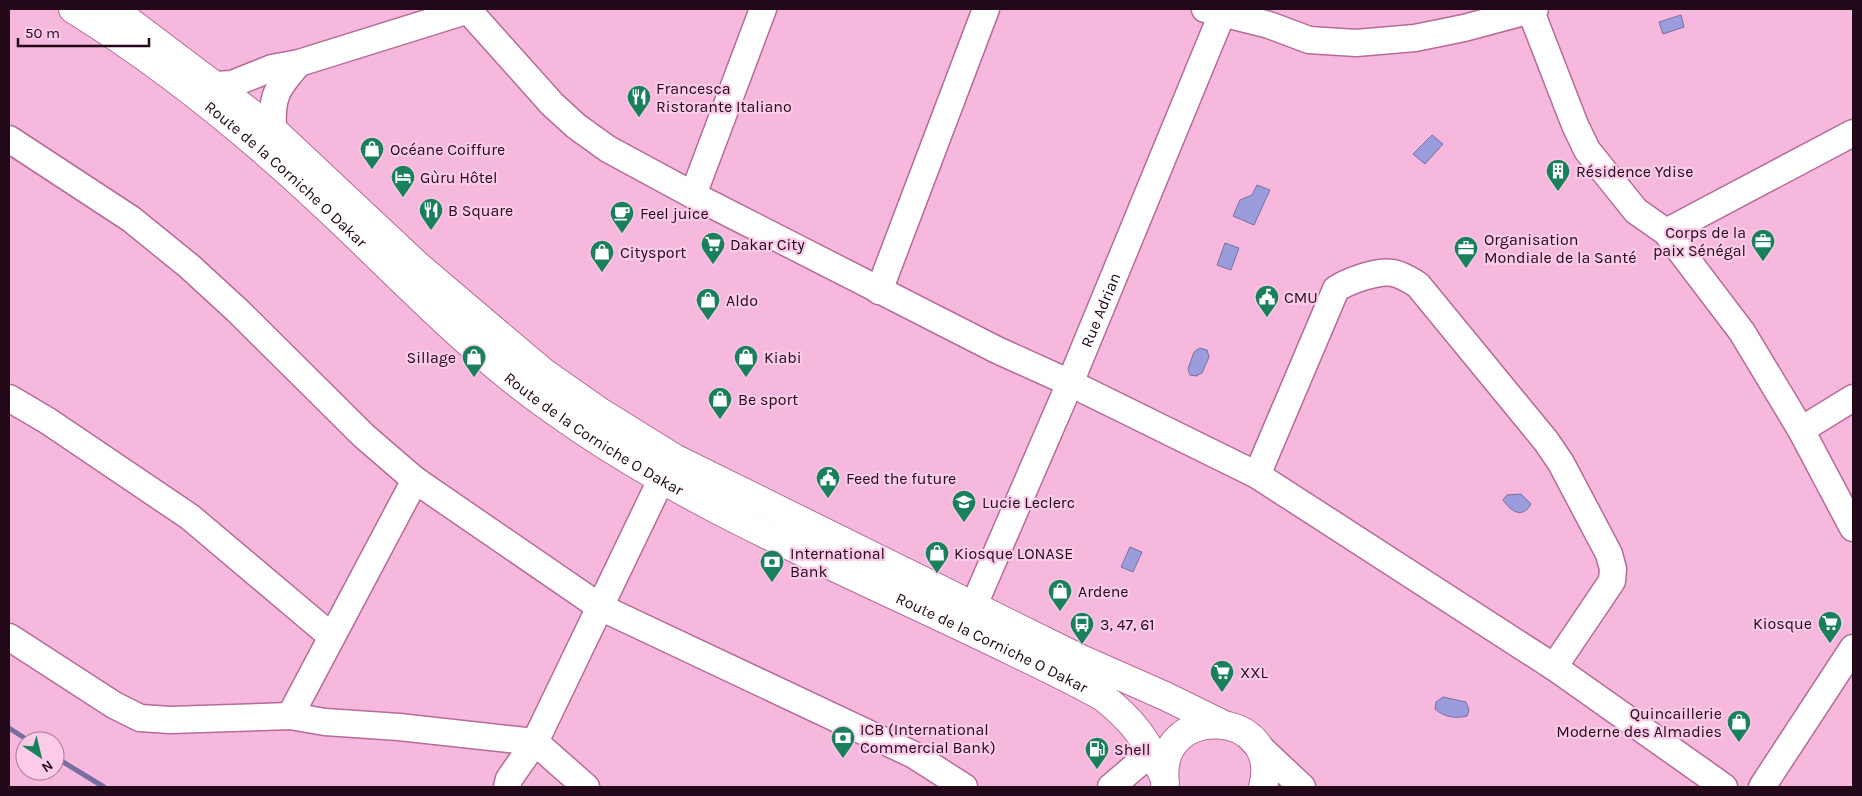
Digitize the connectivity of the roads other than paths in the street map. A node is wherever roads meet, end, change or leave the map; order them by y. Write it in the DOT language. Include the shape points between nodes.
graph roads {
  1 [pos="72,9"];
  2 [pos="114,9"];
  3 [pos="763,9"];
  4 [pos="986,9"];
  5 [pos="1532,9"];
  6 [pos="470,10"];
  7 [pos="1213,11"];
  8 [pos="1268,17"];
  9 [pos="299,63"];
  10 [pos="215,85"];
  11 [pos="273,130"];
  12 [pos="1853,133"];
  13 [pos="9,139"];
  14 [pos="693,195"];
  15 [pos="1666,232"];
  16 [pos="879,291"];
  17 [pos="1070,383"];
  18 [pos="9,398"];
  19 [pos="1853,398"];
  20 [pos="1801,430"];
  21 [pos="1257,475"];
  22 [pos="415,480"];
  23 [pos="661,480"];
  24 [pos="1853,528"];
  25 [pos="974,605"];
  26 [pos="600,607"];
  27 [pos="9,636"];
  28 [pos="332,636"];
  29 [pos="1853,648"];
  30 [pos="1554,667"];
  31 [pos="290,716"];
  32 [pos="1220,724"];
  33 [pos="535,742"];
  34 [pos="1254,742"];
  35 [pos="1152,752"];
  36 [pos="1165,782"];
  37 [pos="507,787"];
  38 [pos="586,787"];
  39 [pos="964,787"];
  40 [pos="1111,787"];
  41 [pos="1263,787"];
  42 [pos="1302,787"];
  43 [pos="1724,787"];
  44 [pos="1762,787"];
  1 -- 23 [label="highway, Route de la Corniche O Dakar" via="116,36 236,126 495,366 577,428"];
  2 -- 10 [label="highway, Route de la Corniche O Dakar"];
  3 -- 14 [label="street"];
  4 -- 16 [label="street"];
  5 -- 8 [label="street" via="1415,38 1356,43 1310,40"];
  5 -- 15 [label="street" via="1587,150 1636,211"];
  6 -- 9 [label="street"];
  6 -- 14 [label="street" via="552,104 576,126 608,149"];
  7 -- 8 [label="street"];
  7 -- 17 [label="street, Rue Adrian"];
  9 -- 10 [label="street" via="272,68 232,84"];
  9 -- 11 [label="street" via="282,82 272,106"];
  10 -- 11 [label="highway, Route de la Corniche O Dakar"];
  11 -- 25 [label="highway, Route de la Corniche O Dakar" via="418,266 543,372 600,412 674,458"];
  12 -- 15 [label="street"];
  13 -- 22 [label="street" via="131,219 189,266 364,436"];
  14 -- 16 [label="street"];
  15 -- 20 [label="street" via="1742,332"];
  16 -- 17 [label="street"];
  17 -- 21 [label="street"];
  17 -- 25 [label="street, Rue Adrian"];
  18 -- 28 [label="street" via="190,517"];
  19 -- 20 [label="street"];
  20 -- 24 [label="street"];
  21 -- 30 [label="street"];
  21 -- 30 [label="street" via="1336,289 1347,281 1390,273 1418,285 1546,441 1609,554 1614,569 1612,581"];
  22 -- 26 [label="street"];
  22 -- 28 [label="street"];
  23 -- 26 [label="street"];
  23 -- 35 [label="highway, Route de la Corniche O Dakar" via="1088,688 1126,715"];
  25 -- 32 [label="highway, Route de la Corniche O Dakar" via="1081,660"];
  26 -- 33 [label="street"];
  26 -- 39 [label="street" via="914,755"];
  27 -- 31 [label="street" via="114,705 140,718"];
  28 -- 31 [label="street"];
  29 -- 44 [label="street"];
  30 -- 43 [label="street"];
  31 -- 33 [label="street"];
  32 -- 34 [label="highway, Route de la Corniche O Dakar" via="1239,729"];
  32 -- 36 [label="highway" via="1201,725 1184,734 1172,748"];
  33 -- 37 [label="street" via="509,779"];
  33 -- 38 [label="street"];
  34 -- 41 [label="highway" via="1264,760"];
  34 -- 42 [label="street"];
  35 -- 36 [label="highway, Route de la Corniche O Dakar"];
  35 -- 40 [label="street"];
}
